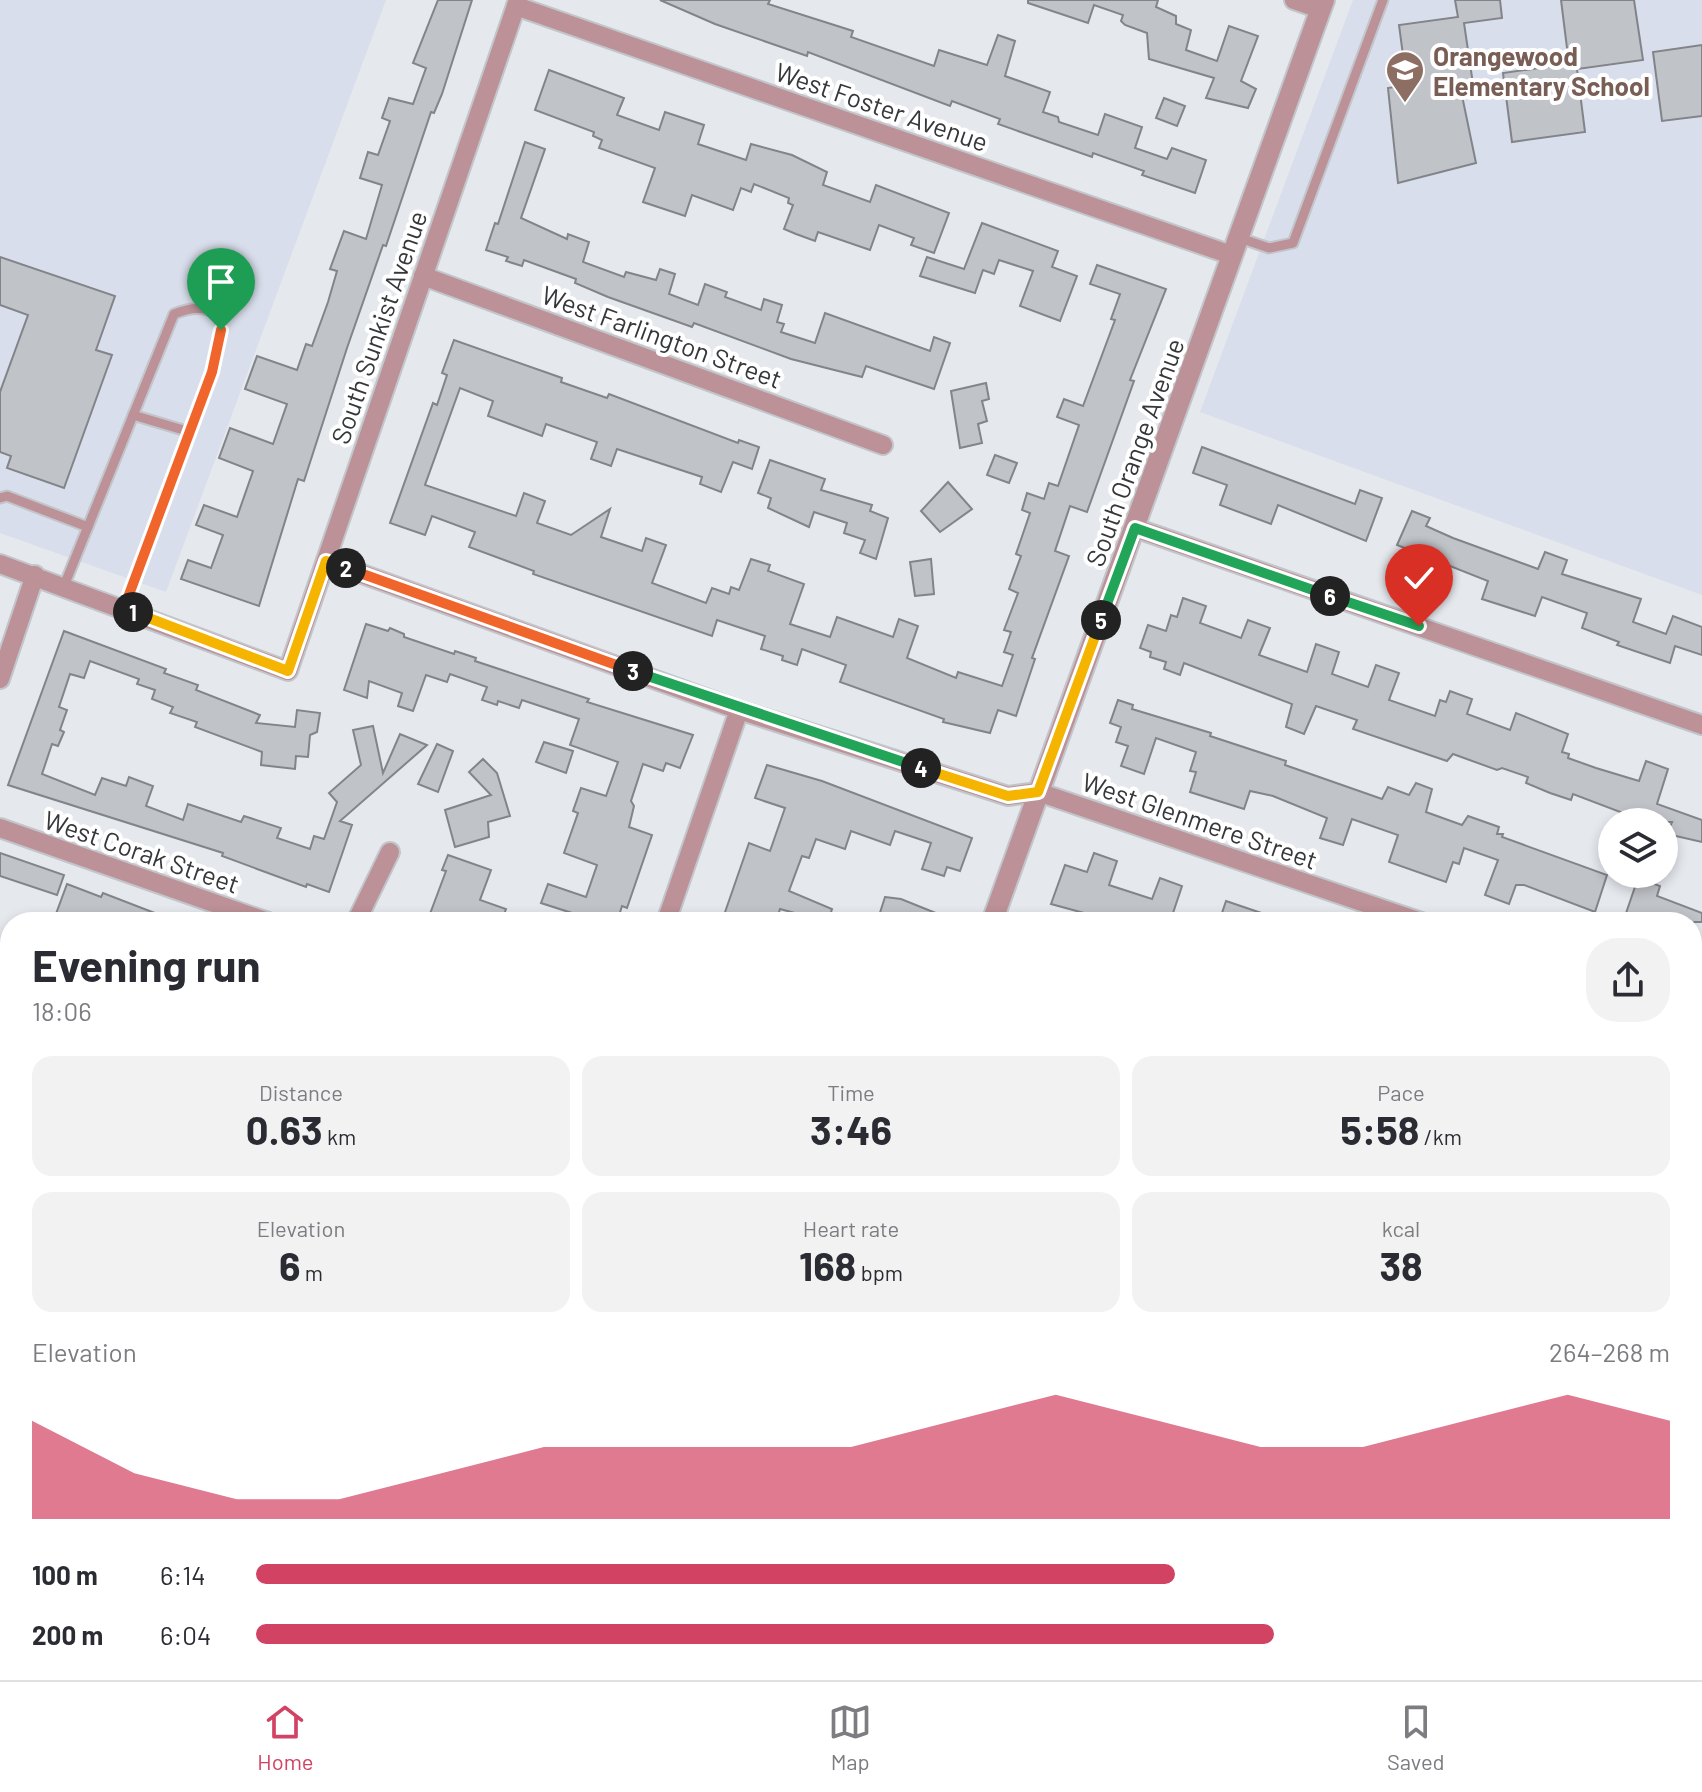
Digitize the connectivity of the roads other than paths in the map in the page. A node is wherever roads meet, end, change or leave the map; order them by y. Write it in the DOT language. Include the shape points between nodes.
graph roads {
  1 [pos="1294,0"];
  2 [pos="1383,0"];
  3 [pos="517,3"];
  4 [pos="1322,5"];
  5 [pos="1234,246"];
  6 [pos="423,276"];
  7 [pos="133,415"];
  8 [pos="190,432"];
  9 [pos="883,445"];
  10 [pos="0,498"];
  11 [pos="88,527"];
  12 [pos="1135,528"];
  13 [pos="326,561"];
  14 [pos="0,564"];
  15 [pos="35,575"];
  16 [pos="64,586"];
  17 [pos="124,608"];
  18 [pos="0,679"];
  19 [pos="739,710"];
  20 [pos="1702,725"];
  21 [pos="1038,792"];
  22 [pos="0,828"];
  23 [pos="390,852"];
  24 [pos="239,912"];
  25 [pos="361,912"];
  26 [pos="669,912"];
  27 [pos="996,912"];
  28 [pos="1392,912"];
  1 -- 4 [label="street"];
  2 -- 5 [label="lane" via="1293,243"];
  3 -- 5 [label="street, West Foster Avenue"];
  3 -- 6 [label="street, South Sunkist Avenue"];
  4 -- 5 [label="street, South Orange Avenue"];
  5 -- 12 [label="street, South Orange Avenue"];
  6 -- 9 [label="street, West Farlington Street"];
  6 -- 13 [label="street, South Sunkist Avenue"];
  7 -- 8 [label="lane"];
  7 -- 8 [label="lane" via="174,314 205,308 220,315 221,330"];
  7 -- 11 [label="lane"];
  8 -- 17 [label="lane"];
  10 -- 11 [label="lane" via="7,496"];
  11 -- 16 [label="lane"];
  12 -- 20 [label="street"];
  12 -- 21 [label="street, South Orange Avenue"];
  13 -- 17 [label="street, South Sunkist Avenue" via="288,671"];
  13 -- 19 [label="street, West Glenmere Street"];
  14 -- 15 [label="street"];
  15 -- 16 [label="street"];
  15 -- 18 [label="street"];
  16 -- 17 [label="street"];
  19 -- 21 [label="street, West Glenmere Street" via="1008,796"];
  19 -- 26 [label="street"];
  21 -- 27 [label="street, South Orange Avenue"];
  21 -- 28 [label="street, West Glenmere Street"];
  22 -- 24 [label="street, West Corak Street"];
  23 -- 25 [label="street"];
}
